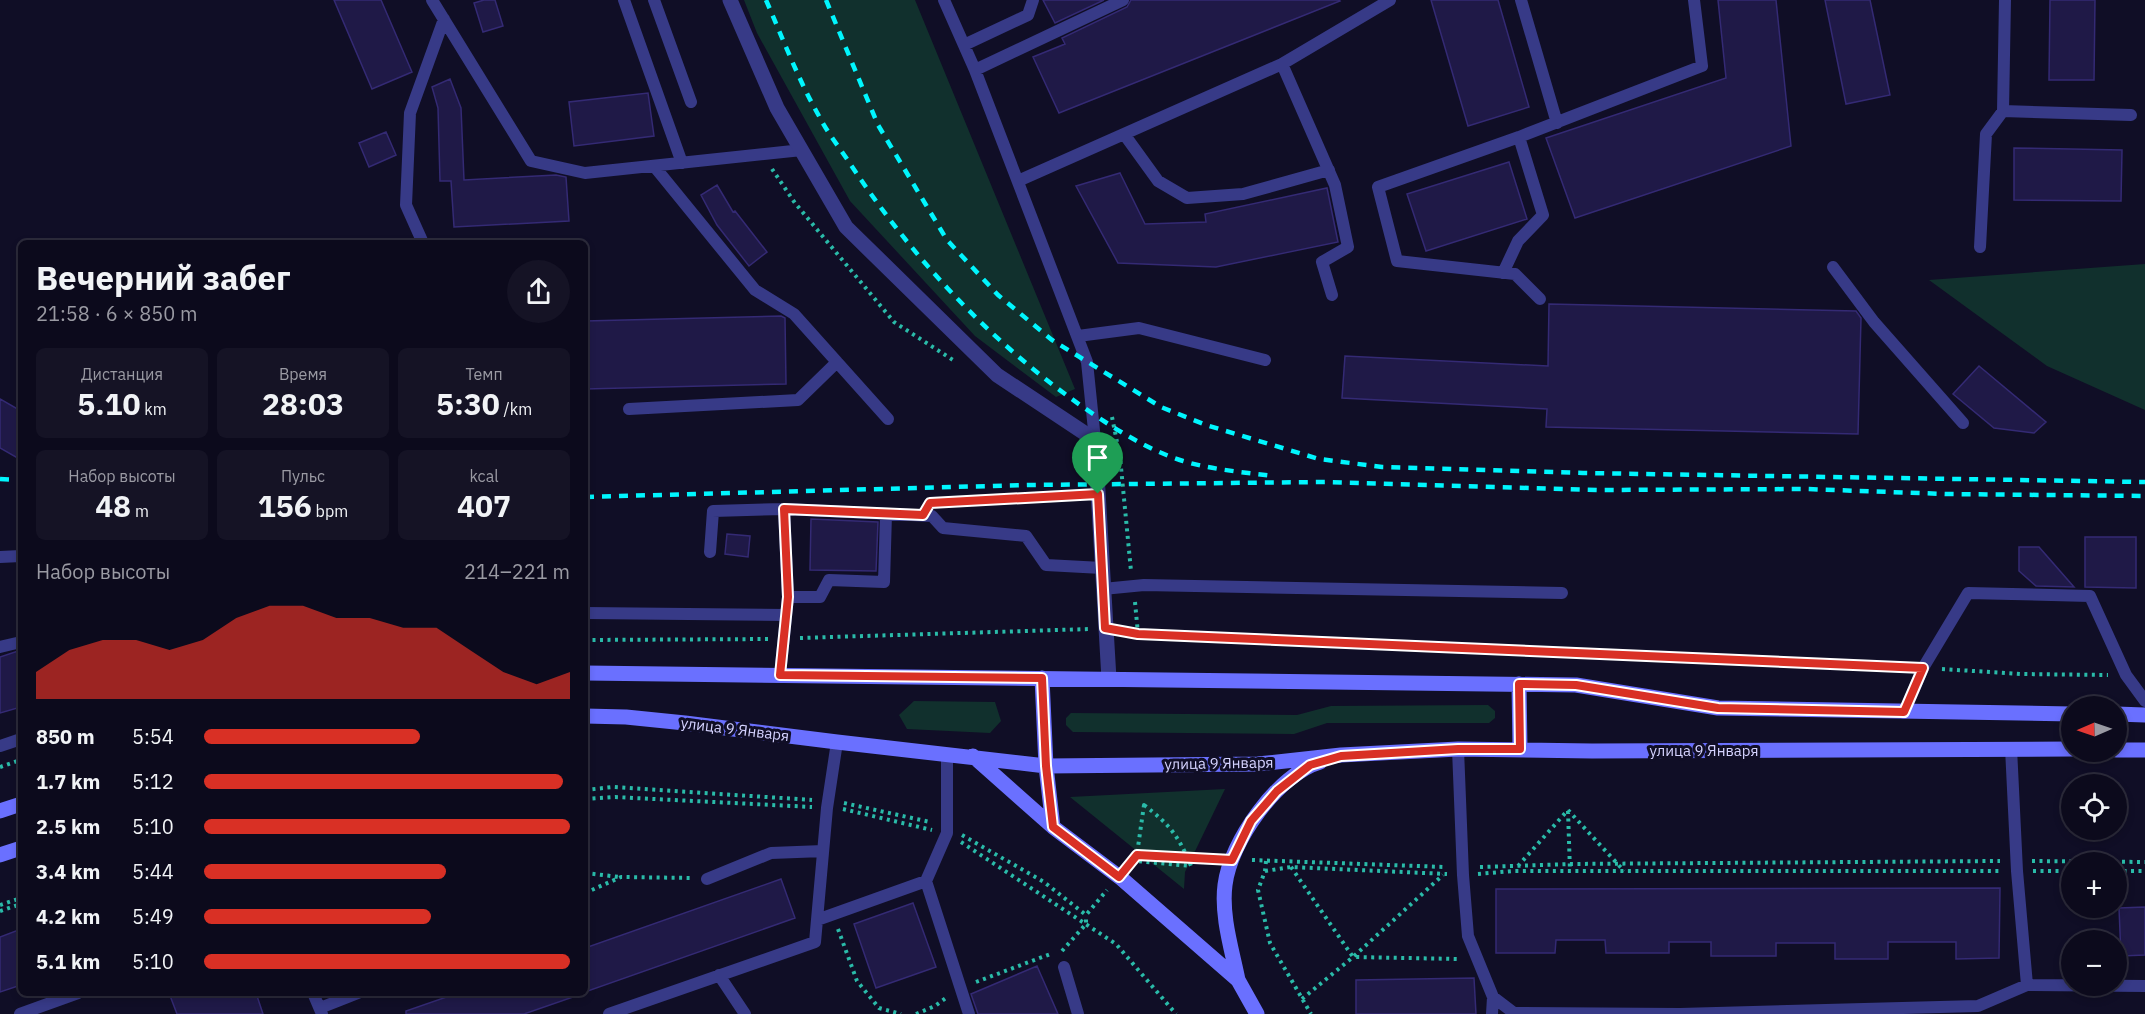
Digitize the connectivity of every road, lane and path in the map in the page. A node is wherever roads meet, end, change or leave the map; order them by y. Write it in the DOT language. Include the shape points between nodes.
graph roads {
  1 [pos="432,0"];
  2 [pos="624,0"];
  3 [pos="654,0"];
  4 [pos="730,0"];
  5 [pos="944,0"];
  6 [pos="1123,0"];
  7 [pos="1390,0"];
  8 [pos="1521,0"];
  9 [pos="1694,0"];
  10 [pos="2005,0"];
  11 [pos="1035,1"];
  12 [pos="444,20"];
  13 [pos="964,45"];
  14 [pos="1282,63"];
  15 [pos="975,70"];
  16 [pos="692,102"];
  17 [pos="2003,111"];
  18 [pos="2131,115"];
  19 [pos="1557,123"];
  20 [pos="1124,134"];
  21 [pos="1519,138"];
  22 [pos="802,150"];
  23 [pos="682,163"];
  24 [pos="654,166"];
  25 [pos="1329,170"];
  26 [pos="1017,181"];
  27 [pos="422,240"];
  28 [pos="1980,247"];
  29 [pos="1833,267"];
  30 [pos="1503,273"];
  31 [pos="1332,295"];
  32 [pos="1540,299"];
  33 [pos="1078,336"];
  34 [pos="1265,360"];
  35 [pos="837,362"];
  36 [pos="629,410"];
  37 [pos="888,419"];
  38 [pos="1963,423"];
  39 [pos="1095,440"];
  40 [pos="1098,494"];
  41 [pos="784,509"];
  42 [pos="886,514"];
  43 [pos="923,515"];
  44 [pos="710,552"];
  45 [pos="18,556"];
  46 [pos="0,557"];
  47 [pos="1102,568"];
  48 [pos="1103,589"];
  49 [pos="1562,593"];
  50 [pos="788,597"];
  51 [pos="588,613"];
  52 [pos="786,615"];
  53 [pos="1105,628"];
  54 [pos="784,639"];
  55 [pos="588,640"];
  56 [pos="18,643"];
  57 [pos="0,647"];
  58 [pos="1923,668"];
  59 [pos="588,673"];
  60 [pos="780,675"];
  61 [pos="2126,675"];
  62 [pos="1042,678"];
  63 [pos="1109,679"];
  64 [pos="1519,684"];
  65 [pos="2145,701"];
  66 [pos="1904,712"];
  67 [pos="2061,714"];
  68 [pos="2127,714"];
  69 [pos="2145,715"];
  70 [pos="588,716"];
  71 [pos="18,740"];
  72 [pos="837,742"];
  73 [pos="0,746"];
  74 [pos="2012,748"];
  75 [pos="1458,749"];
  76 [pos="1520,749"];
  77 [pos="2061,749"];
  78 [pos="2127,750"];
  79 [pos="2145,750"];
  80 [pos="947,754"];
  81 [pos="973,756"];
  82 [pos="1341,756"];
  83 [pos="18,761"];
  84 [pos="1046,766"];
  85 [pos="0,767"];
  86 [pos="588,790"];
  87 [pos="828,801"];
  88 [pos="18,805"];
  89 [pos="1568,810"];
  90 [pos="0,811"];
  91 [pos="947,826"];
  92 [pos="1053,827"];
  93 [pos="18,849"];
  94 [pos="823,851"];
  95 [pos="0,855"];
  96 [pos="1137,855"];
  97 [pos="1187,857"];
  98 [pos="1232,860"];
  99 [pos="1266,861"];
  100 [pos="2145,862"];
  101 [pos="1570,864"];
  102 [pos="1618,864"];
  103 [pos="2017,866"];
  104 [pos="1291,867"];
  105 [pos="1517,867"];
  106 [pos="2061,870"];
  107 [pos="1265,871"];
  108 [pos="1463,871"];
  109 [pos="1513,871"];
  110 [pos="1570,871"];
  111 [pos="1624,871"];
  112 [pos="2127,871"];
  113 [pos="2145,871"];
  114 [pos="588,873"];
  115 [pos="1444,874"];
  116 [pos="621,877"];
  117 [pos="1119,877"];
  118 [pos="707,879"];
  119 [pos="926,880"];
  120 [pos="588,892"];
  121 [pos="18,899"];
  122 [pos="0,905"];
  123 [pos="18,905"];
  124 [pos="0,911"];
  125 [pos="832,914"];
  126 [pos="1086,915"];
  127 [pos="817,920"];
  128 [pos="1086,924"];
  129 [pos="1062,949"];
  130 [pos="1353,957"];
  131 [pos="1478,960"];
  132 [pos="1064,967"];
  133 [pos="719,975"];
  134 [pos="1238,980"];
  135 [pos="2027,985"];
  136 [pos="2145,986"];
  137 [pos="960,988"];
  138 [pos="70,996"];
  139 [pos="314,996"];
  140 [pos="352,996"];
  141 [pos="1493,997"];
  142 [pos="1302,999"];
  143 [pos="1978,1010"];
  144 [pos="321,1011"];
  145 [pos="20,1014"];
  146 [pos="609,1014"];
  147 [pos="745,1014"];
  148 [pos="901,1014"];
  149 [pos="916,1014"];
  150 [pos="969,1014"];
  151 [pos="1078,1014"];
  152 [pos="1176,1014"];
  153 [pos="1257,1014"];
  154 [pos="1311,1014"];
  155 [pos="1492,1014"];
  156 [pos="1680,1014"];
  1 -- 12 [label="lane"];
  2 -- 23 [label="lane"];
  3 -- 16 [label="lane"];
  4 -- 22 [label="street" via="777,108"];
  5 -- 13 [label="lane"];
  6 -- 15 [label="lane"];
  7 -- 14 [label="lane"];
  8 -- 19 [label="lane"];
  9 -- 19 [label="lane" via="1702,66"];
  10 -- 17 [label="lane"];
  11 -- 13 [label="lane" via="1028,15"];
  12 -- 24 [label="lane" via="531,161 585,173"];
  12 -- 27 [label="lane" via="410,113 406,205"];
  13 -- 15 [label="lane"];
  14 -- 20 [label="lane"];
  14 -- 25 [label="lane"];
  15 -- 26 [label="lane"];
  17 -- 18 [label="lane"];
  17 -- 28 [label="lane" via="1986,134"];
  19 -- 21 [label="lane"];
  20 -- 25 [label="lane" via="1158,181 1187,198 1243,194"];
  20 -- 26 [label="lane"];
  21 -- 30 [label="lane" via="1543,215 1518,241"];
  21 -- 30 [label="lane" via="1378,187 1397,261"];
  22 -- 23 [label="lane"];
  22 -- 39 [label="street" via="846,227 997,375"];
  23 -- 24 [label="lane"];
  24 -- 35 [label="lane" via="755,290 794,314"];
  25 -- 31 [label="lane" via="1348,247 1322,262"];
  26 -- 33 [label="lane"];
  29 -- 38 [label="lane" via="1874,322"];
  30 -- 32 [label="lane" via="1515,274"];
  33 -- 34 [label="lane" via="1139,328"];
  33 -- 39 [label="lane" via="1087,362"];
  35 -- 36 [label="lane" via="798,400"];
  35 -- 37 [label="lane"];
  39 -- 40 [label="street"];
  40 -- 43 [label="path" via="930,503"];
  40 -- 47 [label="street"];
  41 -- 42 [label="lane"];
  41 -- 44 [label="lane" via="713,511"];
  41 -- 50 [label="lane"];
  42 -- 43 [label="lane"];
  42 -- 50 [label="lane" via="884,582 829,580 820,597"];
  43 -- 47 [label="lane" via="932,516 943,528 1026,536 1046,565"];
  45 -- 46 [label="lane"];
  47 -- 48 [label="street"];
  48 -- 49 [label="lane" via="1144,585"];
  48 -- 53 [label="street"];
  50 -- 52 [label="lane"];
  51 -- 52 [label="lane"];
  52 -- 54 [label="lane"];
  53 -- 54 [label="path"];
  53 -- 58 [label="path" via="1150,635"];
  53 -- 63 [label="street"];
  54 -- 55 [label="path"];
  54 -- 60 [label="lane"];
  56 -- 57 [label="lane"];
  58 -- 61 [label="path" via="2021,675"];
  58 -- 61 [label="lane" via="1968,593 2090,596"];
  58 -- 66 [label="lane"];
  59 -- 60 [label="main road"];
  60 -- 62 [label="main road"];
  61 -- 65 [label="lane"];
  62 -- 63 [label="main road"];
  62 -- 84 [label="main road"];
  63 -- 64 [label="main road"];
  64 -- 66 [label="main road" via="1576,685 1718,708"];
  64 -- 76 [label="main road"];
  66 -- 67 [label="main road"];
  68 -- 69 [label="main road"];
  70 -- 72 [label="main road, улица 9 Января" via="685,723"];
  71 -- 73 [label="lane"];
  72 -- 80 [label="main road, улица 9 Января"];
  72 -- 87 [label="lane"];
  74 -- 76 [label="main road, улица 9 Января"];
  74 -- 77 [label="main road, улица 9 Января"];
  74 -- 103 [label="lane"];
  75 -- 76 [label="main road, улица 9 Января"];
  75 -- 82 [label="main road, улица 9 Января"];
  75 -- 108 [label="lane"];
  78 -- 79 [label="main road"];
  80 -- 81 [label="main road, улица 9 Января"];
  80 -- 91 [label="lane"];
  81 -- 84 [label="main road, улица 9 Января"];
  81 -- 92 [label="main road"];
  82 -- 84 [label="main road, улица 9 Января" via="1258,764"];
  82 -- 98 [label="main road" via="1310,765 1277,791 1251,821"];
  83 -- 85 [label="path"];
  84 -- 92 [label="main road"];
  86 -- 87 [label="path" via="613,787"];
  87 -- 91 [label="path"];
  87 -- 94 [label="lane"];
  88 -- 90 [label="main road"];
  89 -- 101 [label="path"];
  89 -- 102 [label="path"];
  89 -- 105 [label="path"];
  91 -- 119 [label="lane"];
  91 -- 126 [label="path" via="1044,882"];
  92 -- 117 [label="main road"];
  93 -- 95 [label="main road"];
  94 -- 118 [label="lane" via="771,854"];
  94 -- 127 [label="lane"];
  96 -- 97 [label="path"];
  96 -- 97 [label="path" via="1136,861 1191,866"];
  96 -- 97 [label="path" via="1144,805 1167,823"];
  96 -- 117 [label="path"];
  97 -- 98 [label="path"];
  98 -- 99 [label="path"];
  98 -- 134 [label="main road" via="1225,885 1226,916"];
  99 -- 107 [label="path"];
  99 -- 108 [label="path"];
  100 -- 103 [label="path"];
  101 -- 102 [label="path"];
  101 -- 105 [label="path"];
  101 -- 110 [label="path"];
  102 -- 103 [label="path"];
  102 -- 111 [label="path"];
  103 -- 106 [label="path"];
  103 -- 111 [label="path"];
  103 -- 135 [label="lane"];
  104 -- 107 [label="path"];
  104 -- 115 [label="path"];
  104 -- 130 [label="path"];
  105 -- 108 [label="path"];
  105 -- 109 [label="path"];
  107 -- 142 [label="path" via="1258,890 1270,943"];
  108 -- 109 [label="path"];
  108 -- 115 [label="path"];
  108 -- 131 [label="lane" via="1468,936"];
  109 -- 110 [label="path"];
  110 -- 111 [label="path"];
  112 -- 113 [label="path"];
  114 -- 116 [label="path"];
  115 -- 130 [label="path"];
  116 -- 118 [label="path"];
  116 -- 120 [label="path"];
  117 -- 126 [label="path"];
  117 -- 134 [label="main road"];
  119 -- 125 [label="lane"];
  119 -- 137 [label="lane"];
  121 -- 122 [label="path"];
  123 -- 124 [label="path"];
  125 -- 127 [label="lane"];
  125 -- 148 [label="path" via="857,981 879,1008"];
  126 -- 128 [label="path"];
  127 -- 133 [label="lane" via="815,942"];
  128 -- 129 [label="path"];
  128 -- 152 [label="path" via="1116,944"];
  129 -- 132 [label="path"];
  129 -- 137 [label="path"];
  130 -- 131 [label="path"];
  130 -- 142 [label="path"];
  131 -- 141 [label="lane"];
  132 -- 151 [label="lane"];
  133 -- 146 [label="lane"];
  133 -- 147 [label="lane"];
  134 -- 153 [label="main road"];
  135 -- 136 [label="lane"];
  135 -- 143 [label="lane"];
  137 -- 149 [label="path"];
  137 -- 150 [label="lane"];
  138 -- 145 [label="lane"];
  139 -- 144 [label="lane"];
  140 -- 144 [label="lane"];
  141 -- 155 [label="lane"];
  141 -- 156 [label="lane" via="1514,1013"];
  142 -- 154 [label="path"];
  143 -- 156 [label="lane"];
}
